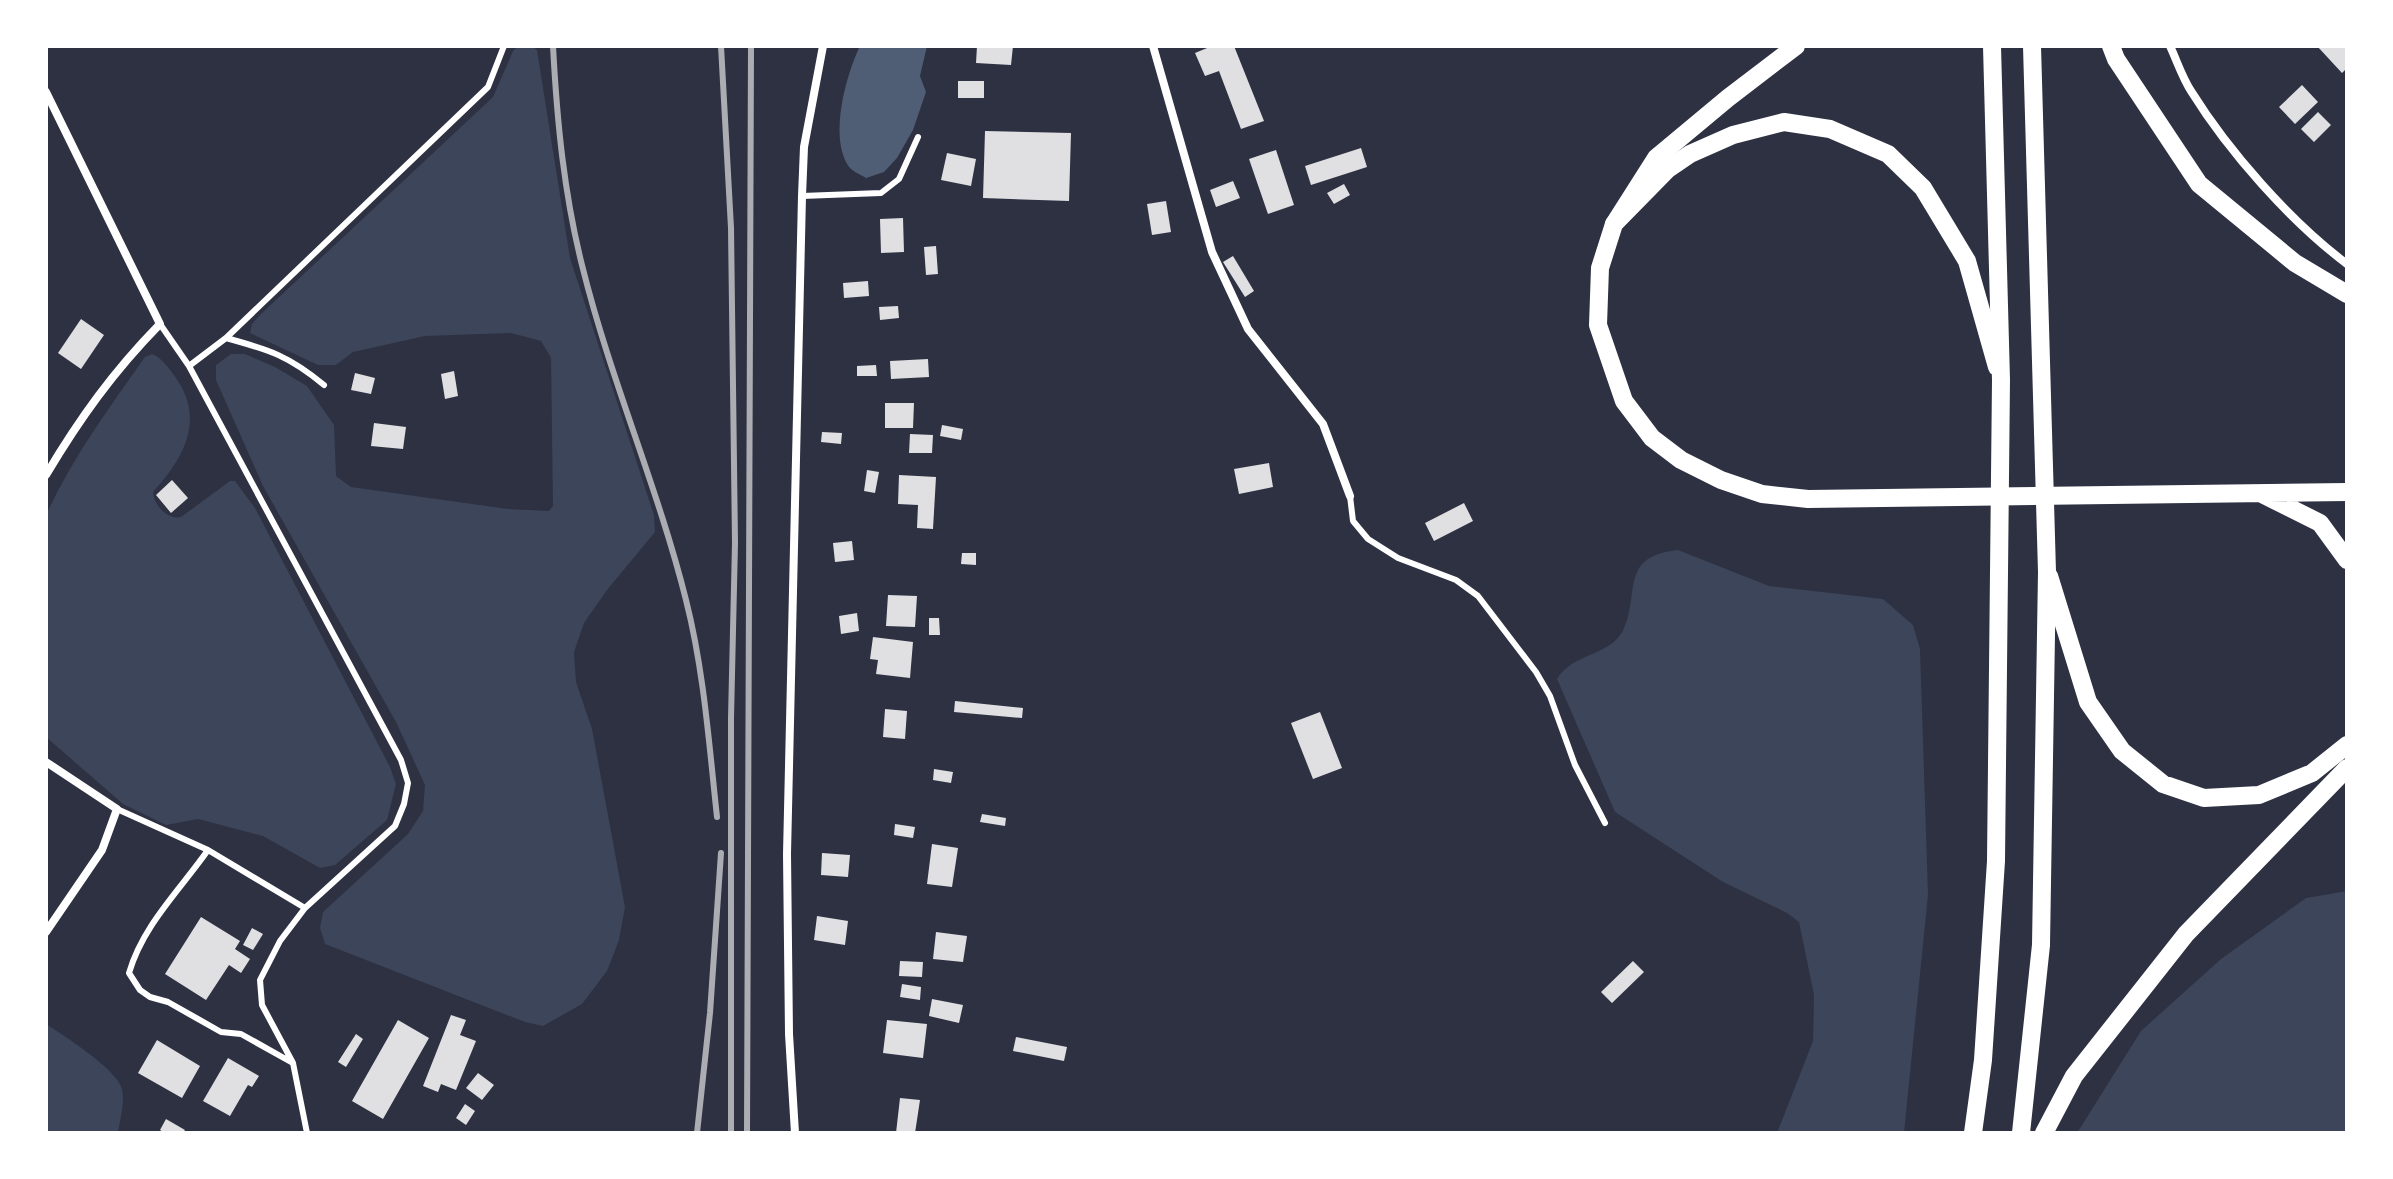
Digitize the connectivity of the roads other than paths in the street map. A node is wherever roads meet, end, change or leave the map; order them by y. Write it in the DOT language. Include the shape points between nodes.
graph roads {
  1 [pos="504,46"];
  2 [pos="823,46"];
  3 [pos="1153,46"];
  4 [pos="1796,46"];
  5 [pos="1992,46"];
  6 [pos="2032,46"];
  7 [pos="2111,46"];
  8 [pos="2170,46"];
  9 [pos="46,92"];
  10 [pos="918,137"];
  11 [pos="802,196"];
  12 [pos="1614,224"];
  13 [pos="2347,264"];
  14 [pos="2347,294"];
  15 [pos="160,324"];
  16 [pos="226,338"];
  17 [pos="189,366"];
  18 [pos="2001,380"];
  19 [pos="324,385"];
  20 [pos="46,475"];
  21 [pos="2347,492"];
  22 [pos="2260,493"];
  23 [pos="1350,496"];
  24 [pos="2347,560"];
  25 [pos="2047,572"];
  26 [pos="2347,745"];
  27 [pos="46,762"];
  28 [pos="2347,768"];
  29 [pos="117,809"];
  30 [pos="1605,823"];
  31 [pos="208,850"];
  32 [pos="305,908"];
  33 [pos="46,932"];
  34 [pos="293,1063"];
  35 [pos="307,1133"];
  36 [pos="795,1133"];
  37 [pos="1973,1133"];
  38 [pos="2021,1133"];
  39 [pos="2044,1133"];
  1 -- 16 [label="lane" via="488,87"];
  2 -- 11 [label="street" via="804,147"];
  3 -- 23 [label="street" via="1212,252 1248,329 1323,424"];
  4 -- 12 [label="main road" via="1656,158"];
  5 -- 18 [label="main road"];
  6 -- 25 [label="main road"];
  7 -- 14 [label="main road" via="2199,184 2295,263"];
  8 -- 13 [label="street" via="2190,89 2231,148 2316,241"];
  9 -- 15 [label="street"];
  10 -- 11 [label="lane" via="899,179 881,193"];
  11 -- 36 [label="street" via="787,854"];
  12 -- 18 [label="main road" via="1668,169 1733,135 1784,122 1830,129 1888,154 1923,188 1967,261"];
  12 -- 22 [label="main road" via="1600,268 1598,325 1624,401 1652,438 1721,480 1762,494 1808,499"];
  15 -- 17 [label="lane"];
  15 -- 20 [label="street" via="124,360"];
  16 -- 17 [label="lane"];
  16 -- 19 [label="lane" via="273,351"];
  17 -- 32 [label="lane" via="401,760 408,783 395,826"];
  18 -- 37 [label="main road" via="1996,861"];
  21 -- 22 [label="main road"];
  22 -- 24 [label="main road" via="2320,523"];
  23 -- 30 [label="lane" via="1353,521 1368,539 1398,558 1456,580 1478,596 1550,696"];
  25 -- 26 [label="main road" via="2088,702 2122,751 2163,784 2204,798 2259,795 2312,773"];
  25 -- 38 [label="main road" via="2041,945"];
  27 -- 29 [label="street"];
  28 -- 39 [label="main road" via="2186,934 2074,1076"];
  29 -- 31 [label="lane"];
  29 -- 33 [label="street" via="102,850"];
  31 -- 32 [label="lane"];
  31 -- 34 [label="lane" via="154,920 129,973 150,997 221,1032 241,1034"];
  32 -- 34 [label="lane" via="260,980 262,1005"];
  34 -- 35 [label="lane"];
}
